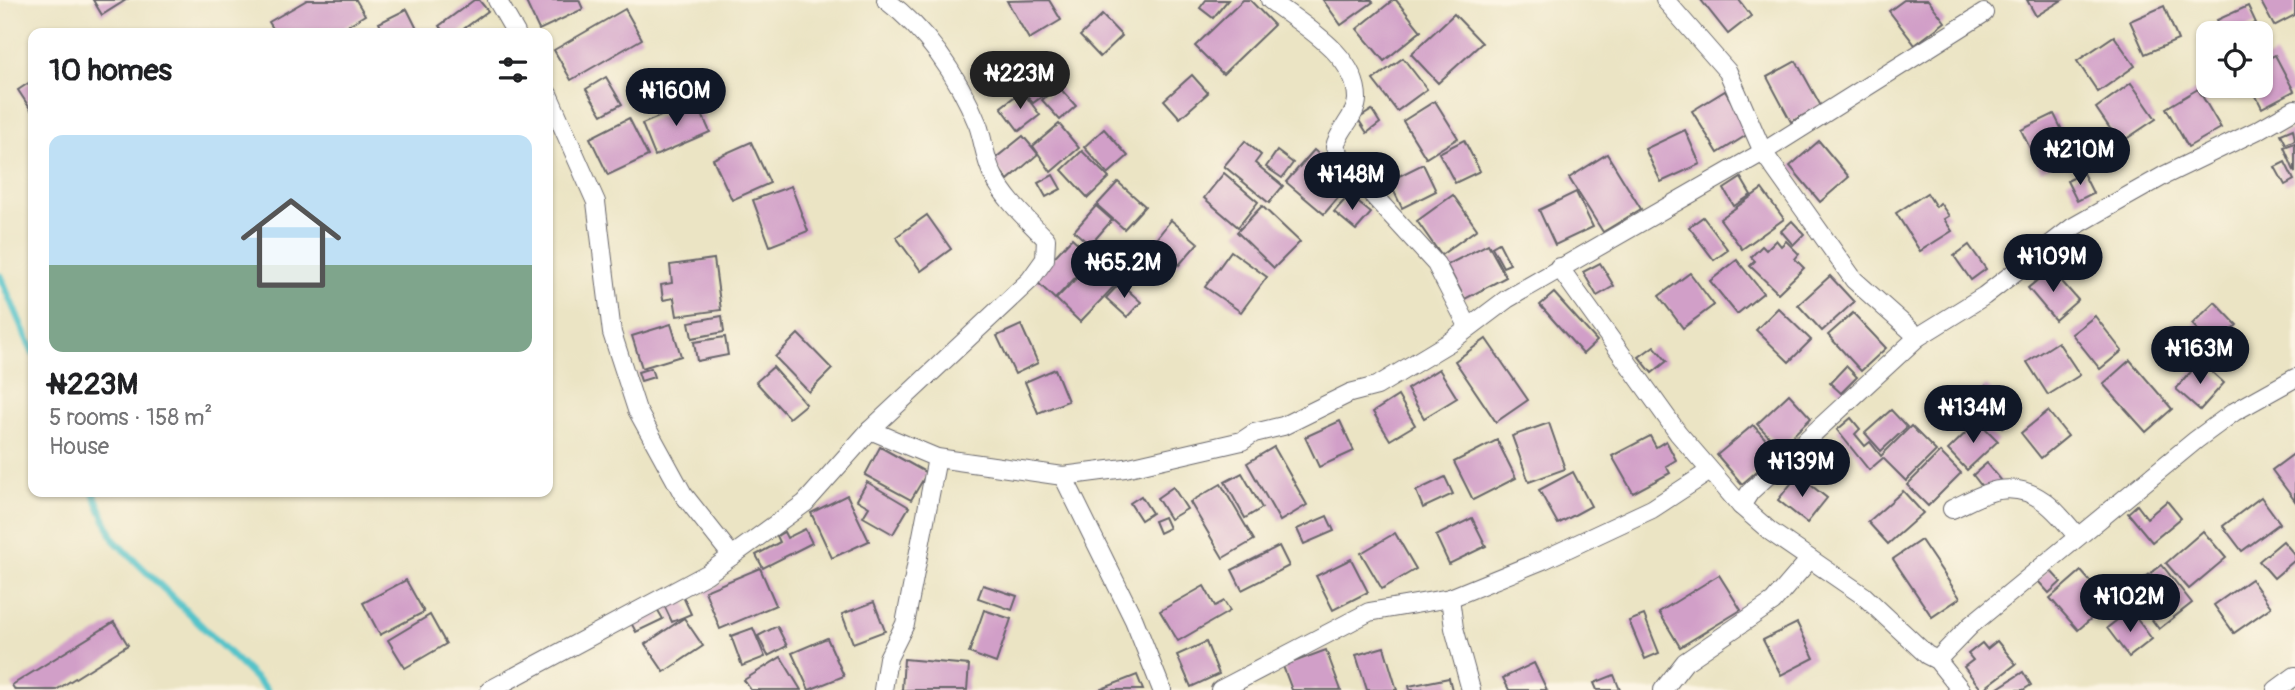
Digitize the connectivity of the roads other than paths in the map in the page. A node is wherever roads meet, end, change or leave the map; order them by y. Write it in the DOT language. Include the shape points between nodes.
graph roads {
  1 [pos="497,0"];
  2 [pos="886,0"];
  3 [pos="1270,0"];
  4 [pos="1665,0"];
  5 [pos="1983,13"];
  6 [pos="513,28"];
  7 [pos="553,105"];
  8 [pos="2295,109"];
  9 [pos="1763,152"];
  10 [pos="1559,267"];
  11 [pos="1468,326"];
  12 [pos="1918,337"];
  13 [pos="2295,378"];
  14 [pos="870,430"];
  15 [pos="937,458"];
  16 [pos="1710,471"];
  17 [pos="1063,476"];
  18 [pos="1741,506"];
  19 [pos="1952,509"];
  20 [pos="2077,536"];
  21 [pos="732,556"];
  22 [pos="1810,559"];
  23 [pos="1450,598"];
  24 [pos="1937,660"];
  25 [pos="2295,676"];
  26 [pos="490,690"];
  27 [pos="883,690"];
  28 [pos="1162,690"];
  29 [pos="1220,690"];
  30 [pos="1471,690"];
  31 [pos="1663,690"];
  32 [pos="1961,690"];
  33 [pos="2276,690"];
  1 -- 6 [label="street"];
  2 -- 14 [label="street" via="925,34 956,80 978,126 994,178 1046,239 1045,260 1030,279"];
  3 -- 11 [label="street" via="1332,49 1351,74 1357,99 1335,147 1349,169 1436,264"];
  4 -- 9 [label="street" via="1728,72"];
  5 -- 9 [label="street"];
  7 -- 21 [label="street" via="596,201 612,333 637,410 683,494"];
  8 -- 12 [label="street" via="2073,227 1984,296"];
  9 -- 10 [label="street"];
  9 -- 12 [label="street" via="1854,281"];
  10 -- 11 [label="street"];
  10 -- 16 [label="street"];
  11 -- 17 [label="street" via="1377,386 1350,393 1283,426 1242,441 1125,468"];
  12 -- 18 [label="street" via="1750,492"];
  13 -- 20 [label="street" via="2225,419"];
  14 -- 15 [label="street"];
  14 -- 21 [label="street" via="805,503"];
  15 -- 17 [label="street"];
  15 -- 27 [label="street" via="905,624 888,658"];
  16 -- 18 [label="street"];
  16 -- 23 [label="street" via="1652,509"];
  17 -- 28 [label="street" via="1134,620"];
  18 -- 22 [label="street"];
  19 -- 20 [label="street" via="1999,490 2032,494 2052,506"];
  20 -- 24 [label="street" via="1971,625"];
  21 -- 26 [label="street" via="707,574"];
  22 -- 24 [label="street" via="1864,596"];
  22 -- 31 [label="street" via="1773,602 1685,662"];
  23 -- 29 [label="street" via="1369,612"];
  23 -- 30 [label="street"];
  24 -- 32 [label="street"];
  25 -- 33 [label="street"];
}
